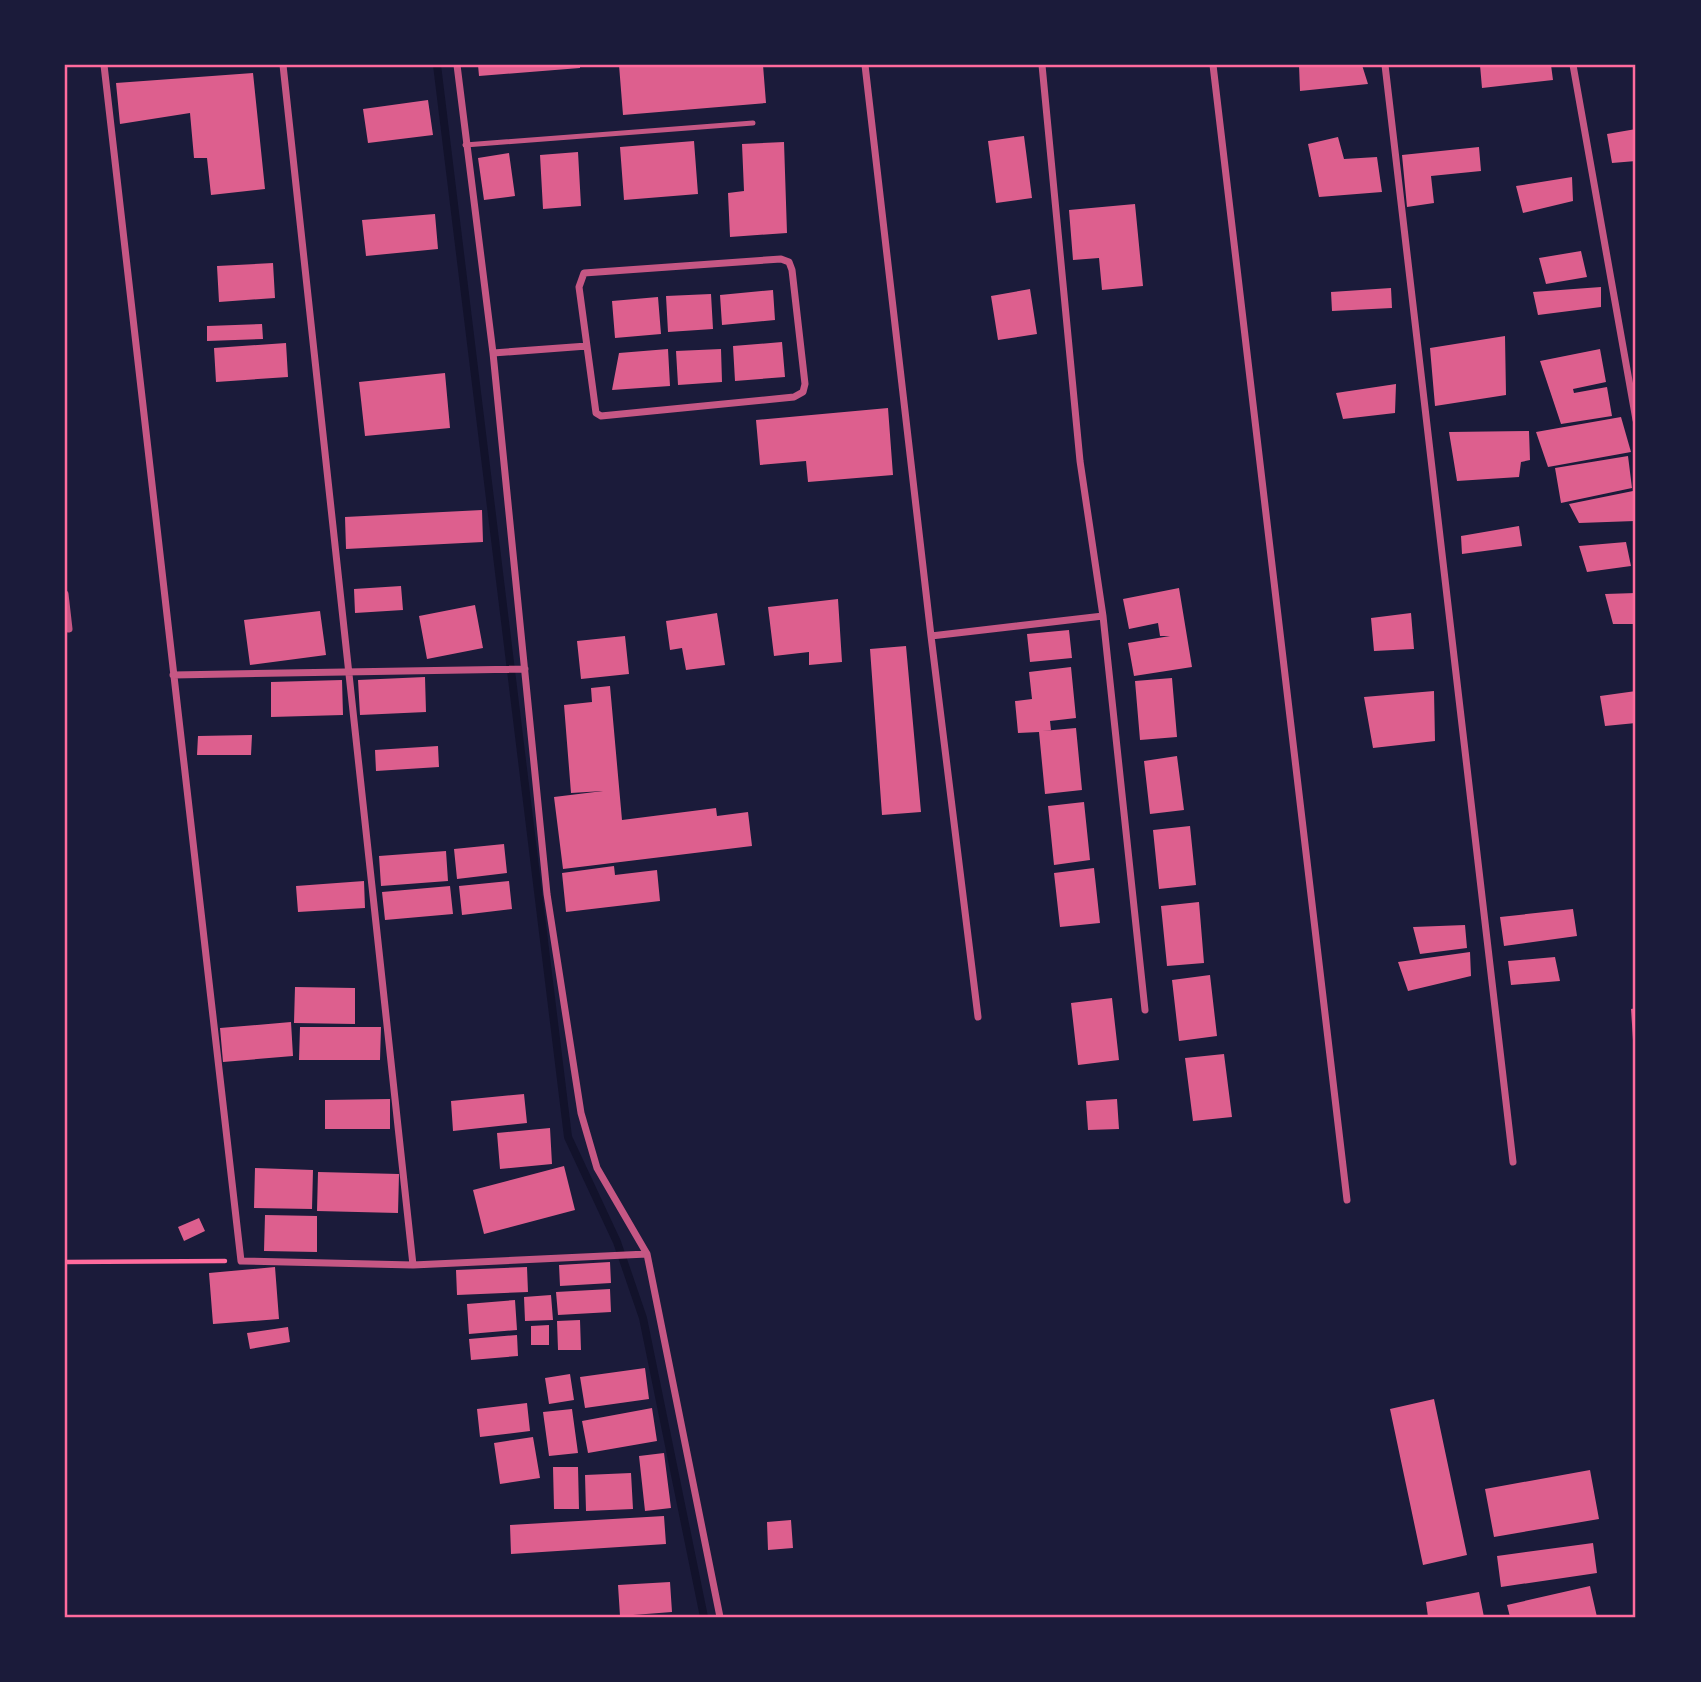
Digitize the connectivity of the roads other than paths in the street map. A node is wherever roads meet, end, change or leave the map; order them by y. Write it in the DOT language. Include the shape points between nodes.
graph roads {
  1 [pos="104,65"];
  2 [pos="283,65"];
  3 [pos="457,65"];
  4 [pos="865,65"];
  5 [pos="1042,65"];
  6 [pos="1213,65"];
  7 [pos="1385,65"];
  8 [pos="1573,65"];
  9 [pos="753,123"];
  10 [pos="466,145"];
  11 [pos="587,346"];
  12 [pos="493,353"];
  13 [pos="1636,420"];
  14 [pos="65,594"];
  15 [pos="1103,616"];
  16 [pos="69,629"];
  17 [pos="931,636"];
  18 [pos="524,668"];
  19 [pos="350,673"];
  20 [pos="173,675"];
  21 [pos="1145,1010"];
  22 [pos="978,1017"];
  23 [pos="1513,1162"];
  24 [pos="1348,1200"];
  25 [pos="648,1254"];
  26 [pos="413,1265"];
  27 [pos="720,1617"];
  1 -- 20 [label="street"];
  2 -- 19 [label="street"];
  3 -- 10 [label="street"];
  4 -- 17 [label="street"];
  5 -- 15 [label="street" via="1080,461"];
  6 -- 24 [label="street"];
  7 -- 23 [label="street"];
  8 -- 13 [label="street"];
  9 -- 10 [label="lane"];
  10 -- 12 [label="street"];
  11 -- 11 [label="street" via="579,287 584,273 781,259 789,262 792,270 805,384 803,392 794,397 601,416 594,407"];
  11 -- 12 [label="street"];
  12 -- 18 [label="street"];
  14 -- 16 [label="street"];
  15 -- 17 [label="street"];
  15 -- 21 [label="street"];
  17 -- 22 [label="street"];
  18 -- 19 [label="street"];
  18 -- 25 [label="street" via="547,894 585,1133 597,1168"];
  19 -- 20 [label="street"];
  19 -- 26 [label="street"];
  20 -- 26 [label="street" via="241,1261"];
  25 -- 26 [label="street"];
  25 -- 27 [label="street"];
}
